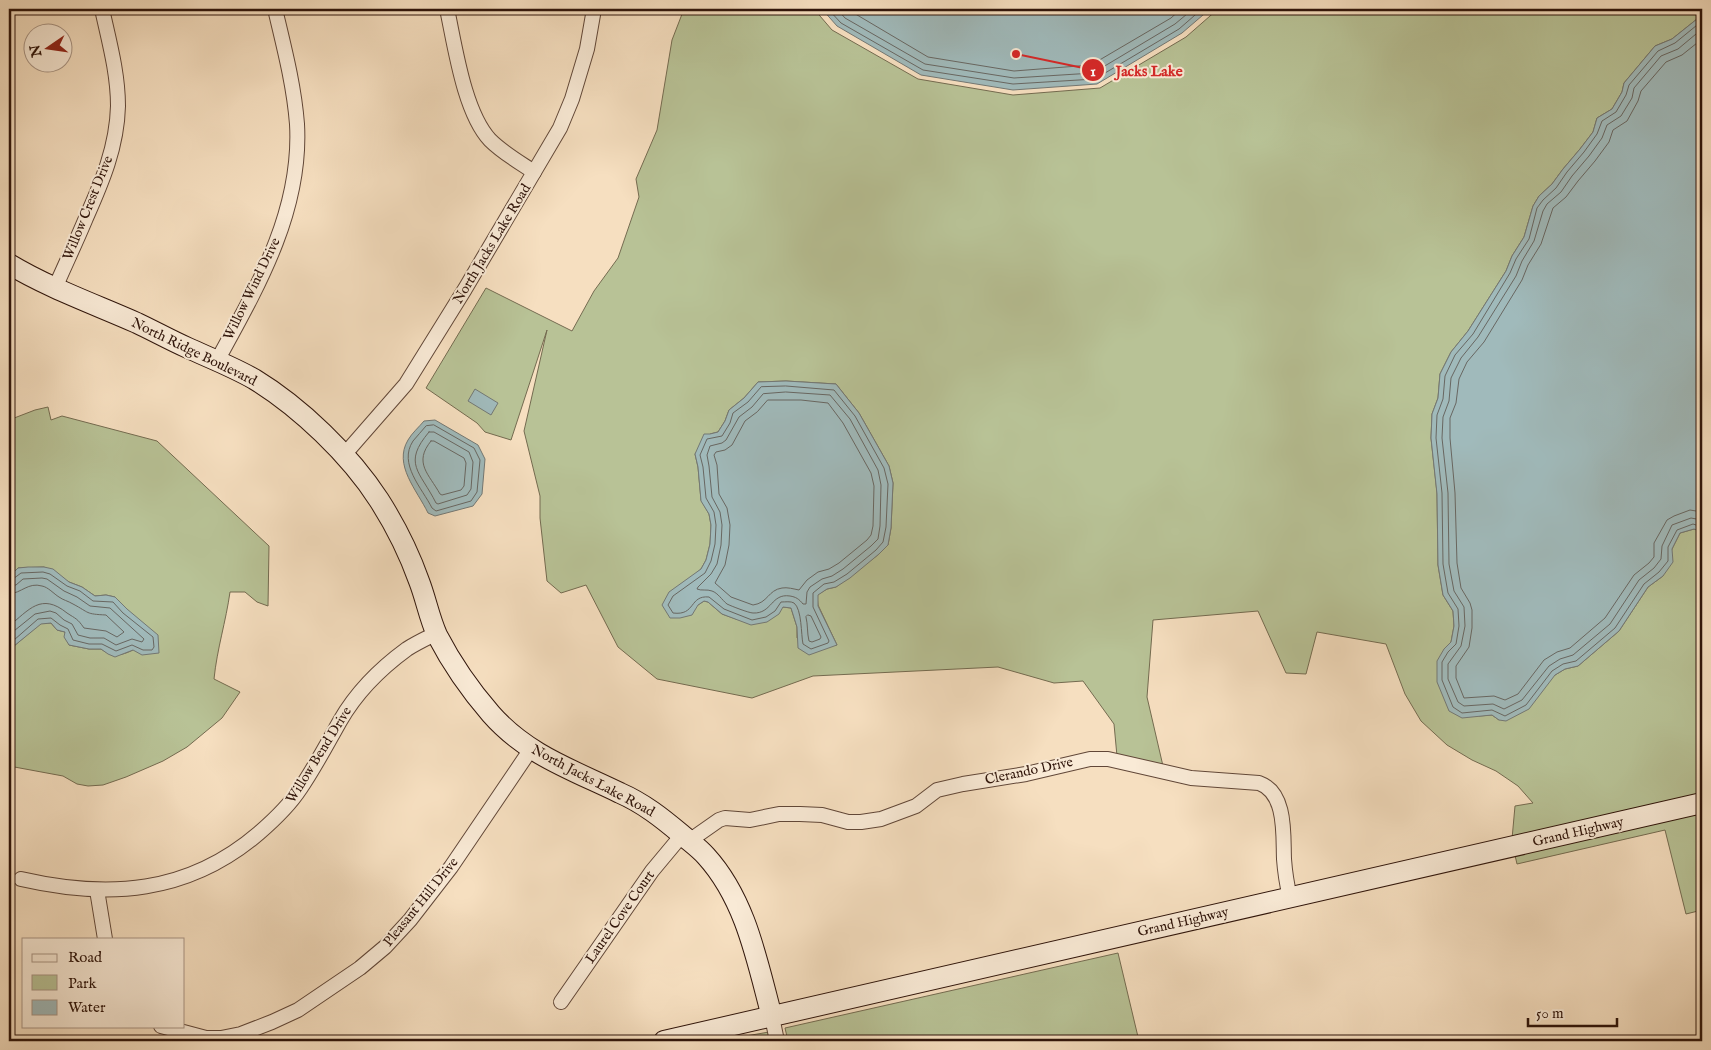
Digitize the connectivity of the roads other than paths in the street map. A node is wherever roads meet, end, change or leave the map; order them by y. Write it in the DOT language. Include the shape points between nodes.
graph roads {
  1 [pos="102,9"];
  2 [pos="275,9"];
  3 [pos="447,9"];
  4 [pos="594,9"];
  5 [pos="534,172"];
  6 [pos="9,264"];
  7 [pos="55,288"];
  8 [pos="216,361"];
  9 [pos="344,455"];
  10 [pos="436,633"];
  11 [pos="531,749"];
  12 [pos="1702,803"];
  13 [pos="686,838"];
  14 [pos="21,879"];
  15 [pos="97,890"];
  16 [pos="1290,898"];
  17 [pos="104,938"];
  18 [pos="561,1002"];
  19 [pos="772,1016"];
  20 [pos="168,1028"];
  21 [pos="664,1041"];
  22 [pos="777,1041"];
  1 -- 7 [label="street, Willow Crest Drive" via="117,84 116,130 104,177"];
  2 -- 8 [label="street, Willow Wind Drive" via="297,126 293,184 274,249"];
  3 -- 5 [label="street" via="465,86 480,126 502,151"];
  4 -- 5 [label="street, North Jacks Lake Road" via="587,49 572,99 560,128"];
  5 -- 9 [label="street, North Jacks Lake Road" via="406,384"];
  6 -- 7 [label="street, North Ridge Boulevard"];
  7 -- 8 [label="street, North Ridge Boulevard"];
  8 -- 9 [label="street, North Ridge Boulevard" via="275,393"];
  9 -- 10 [label="street, North Ridge Boulevard" via="391,520 420,582"];
  10 -- 11 [label="street, North Jacks Lake Road" via="449,657 491,714"];
  10 -- 15 [label="street, Willow Bend Drive" via="408,648 377,674 340,720 326,749 290,804 249,842 226,858 176,880 149,887"];
  11 -- 13 [label="street, North Jacks Lake Road" via="638,802"];
  11 -- 20 [label="street, Pleasant Hill Drive" via="451,867 410,920 360,968 298,1010 241,1034 206,1038"];
  12 -- 16 [label="street, Grand Highway"];
  13 -- 16 [label="street, Clerando Drive" via="725,818 750,820 779,814 800,814 822,815 848,822 881,819 916,806 937,790 1078,761 1108,759 1192,778 1266,786 1282,817 1286,883"];
  13 -- 18 [label="street, Laurel Cove Court" via="652,871"];
  13 -- 19 [label="street, North Jacks Lake Road" via="717,869 738,904"];
  14 -- 15 [label="street, Willow Bend Drive" via="50,886"];
  15 -- 17 [label="street"];
  16 -- 19 [label="street, Grand Highway"];
  19 -- 21 [label="street, Grand Highway"];
  19 -- 22 [label="street"];
}
